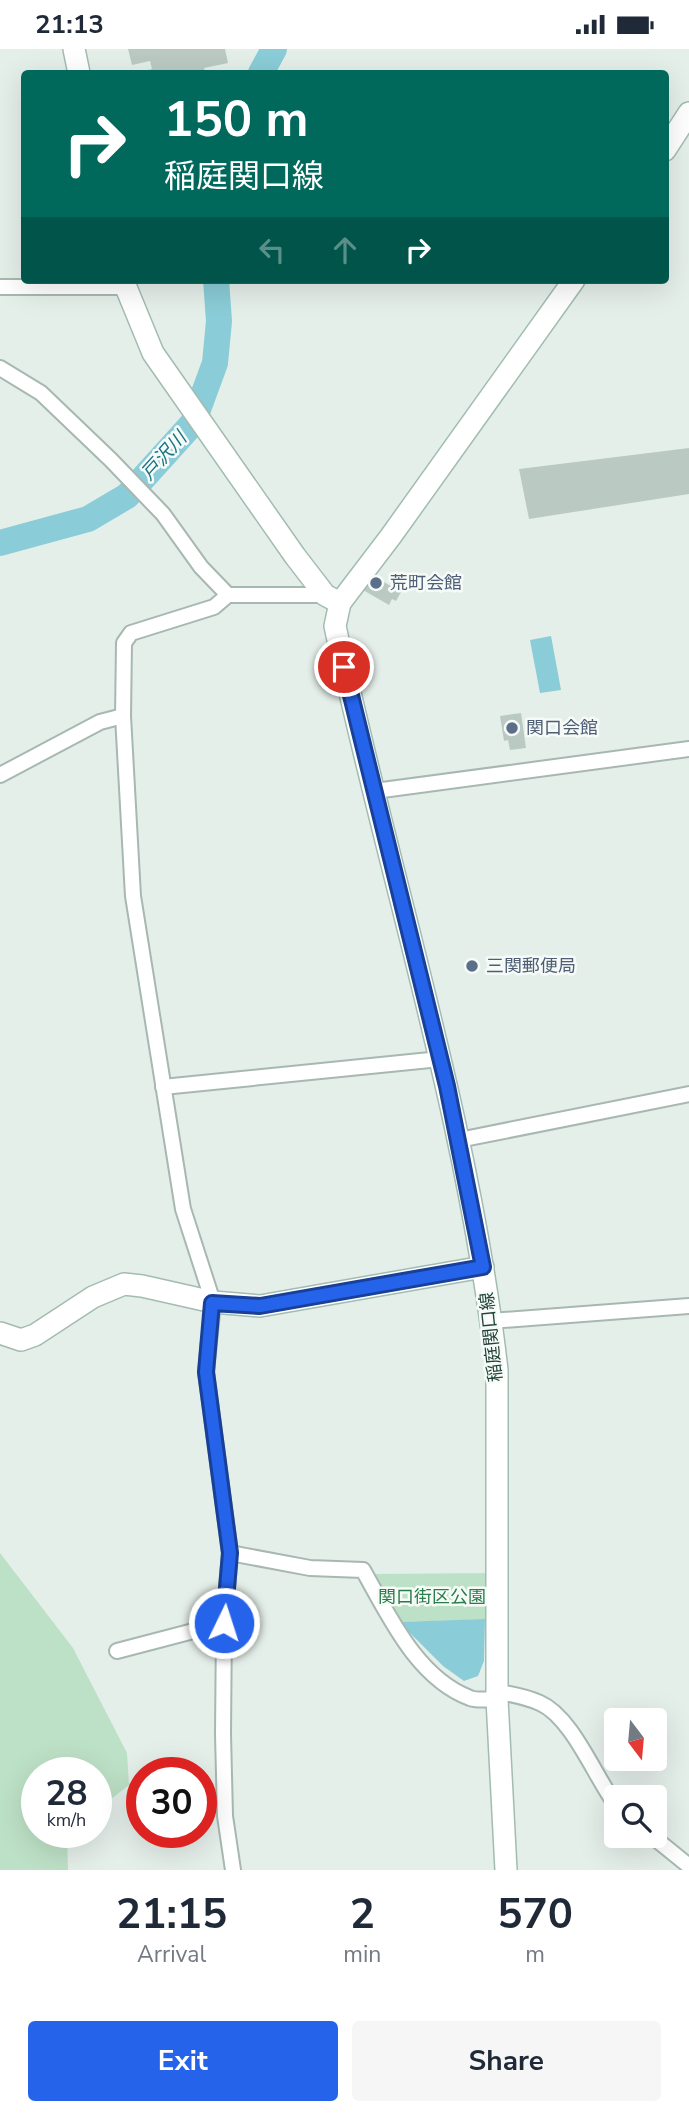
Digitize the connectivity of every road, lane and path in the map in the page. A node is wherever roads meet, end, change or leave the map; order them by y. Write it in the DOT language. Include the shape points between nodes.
graph roads {
  1 [pos="74,49"];
  2 [pos="78,70"];
  3 [pos="689,113"];
  4 [pos="669,144"];
  5 [pos="124,284"];
  6 [pos="571,284"];
  7 [pos="0,287"];
  8 [pos="0,368"];
  9 [pos="228,595"];
  10 [pos="332,599"];
  11 [pos="122,716"];
  12 [pos="689,749"];
  13 [pos="0,775"];
  14 [pos="375,791"];
  15 [pos="440,1059"];
  16 [pos="163,1087"];
  17 [pos="689,1094"];
  18 [pos="459,1140"];
  19 [pos="483,1267"];
  20 [pos="212,1303"];
  21 [pos="689,1306"];
  22 [pos="491,1321"];
  23 [pos="0,1333"];
  24 [pos="230,1553"];
  25 [pos="224,1623"];
  26 [pos="117,1651"];
  27 [pos="497,1695"];
  28 [pos="604,1785"];
  29 [pos="667,1848"];
  30 [pos="689,1865"];
  31 [pos="233,1870"];
  32 [pos="506,1870"];
  1 -- 2 [label="street"];
  3 -- 4 [label="street"];
  5 -- 7 [label="street"];
  5 -- 10 [label="street" via="153,353 295,556"];
  6 -- 10 [label="street" via="400,524"];
  8 -- 9 [label="street" via="41,393 111,460 163,514"];
  9 -- 10 [label="street"];
  9 -- 11 [label="street" via="214,607 131,633 124,643"];
  10 -- 14 [label="street" via="348,688"];
  11 -- 13 [label="street" via="100,722"];
  11 -- 16 [label="street" via="133,896"];
  12 -- 14 [label="street"];
  14 -- 15 [label="street"];
  15 -- 16 [label="street"];
  15 -- 18 [label="street"];
  16 -- 20 [label="street" via="183,1209"];
  17 -- 18 [label="street"];
  18 -- 19 [label="street"];
  19 -- 20 [label="street, 稲庭関口線" via="260,1306"];
  19 -- 22 [label="street, 稲庭関口線"];
  20 -- 23 [label="street, 稲庭関口線" via="124,1284 93,1297 35,1335 21,1339"];
  20 -- 24 [label="street" via="206,1372"];
  21 -- 22 [label="street"];
  22 -- 27 [label="street, 稲庭関口線" via="497,1370"];
  24 -- 25 [label="street"];
  24 -- 27 [label="street" via="310,1568 363,1570 421,1663 471,1699"];
  25 -- 26 [label="street"];
  25 -- 31 [label="street" via="225,1816"];
  27 -- 28 [label="street" via="543,1704 574,1736"];
  27 -- 32 [label="street, 稲庭関口線"];
  29 -- 30 [label="street"];
}
